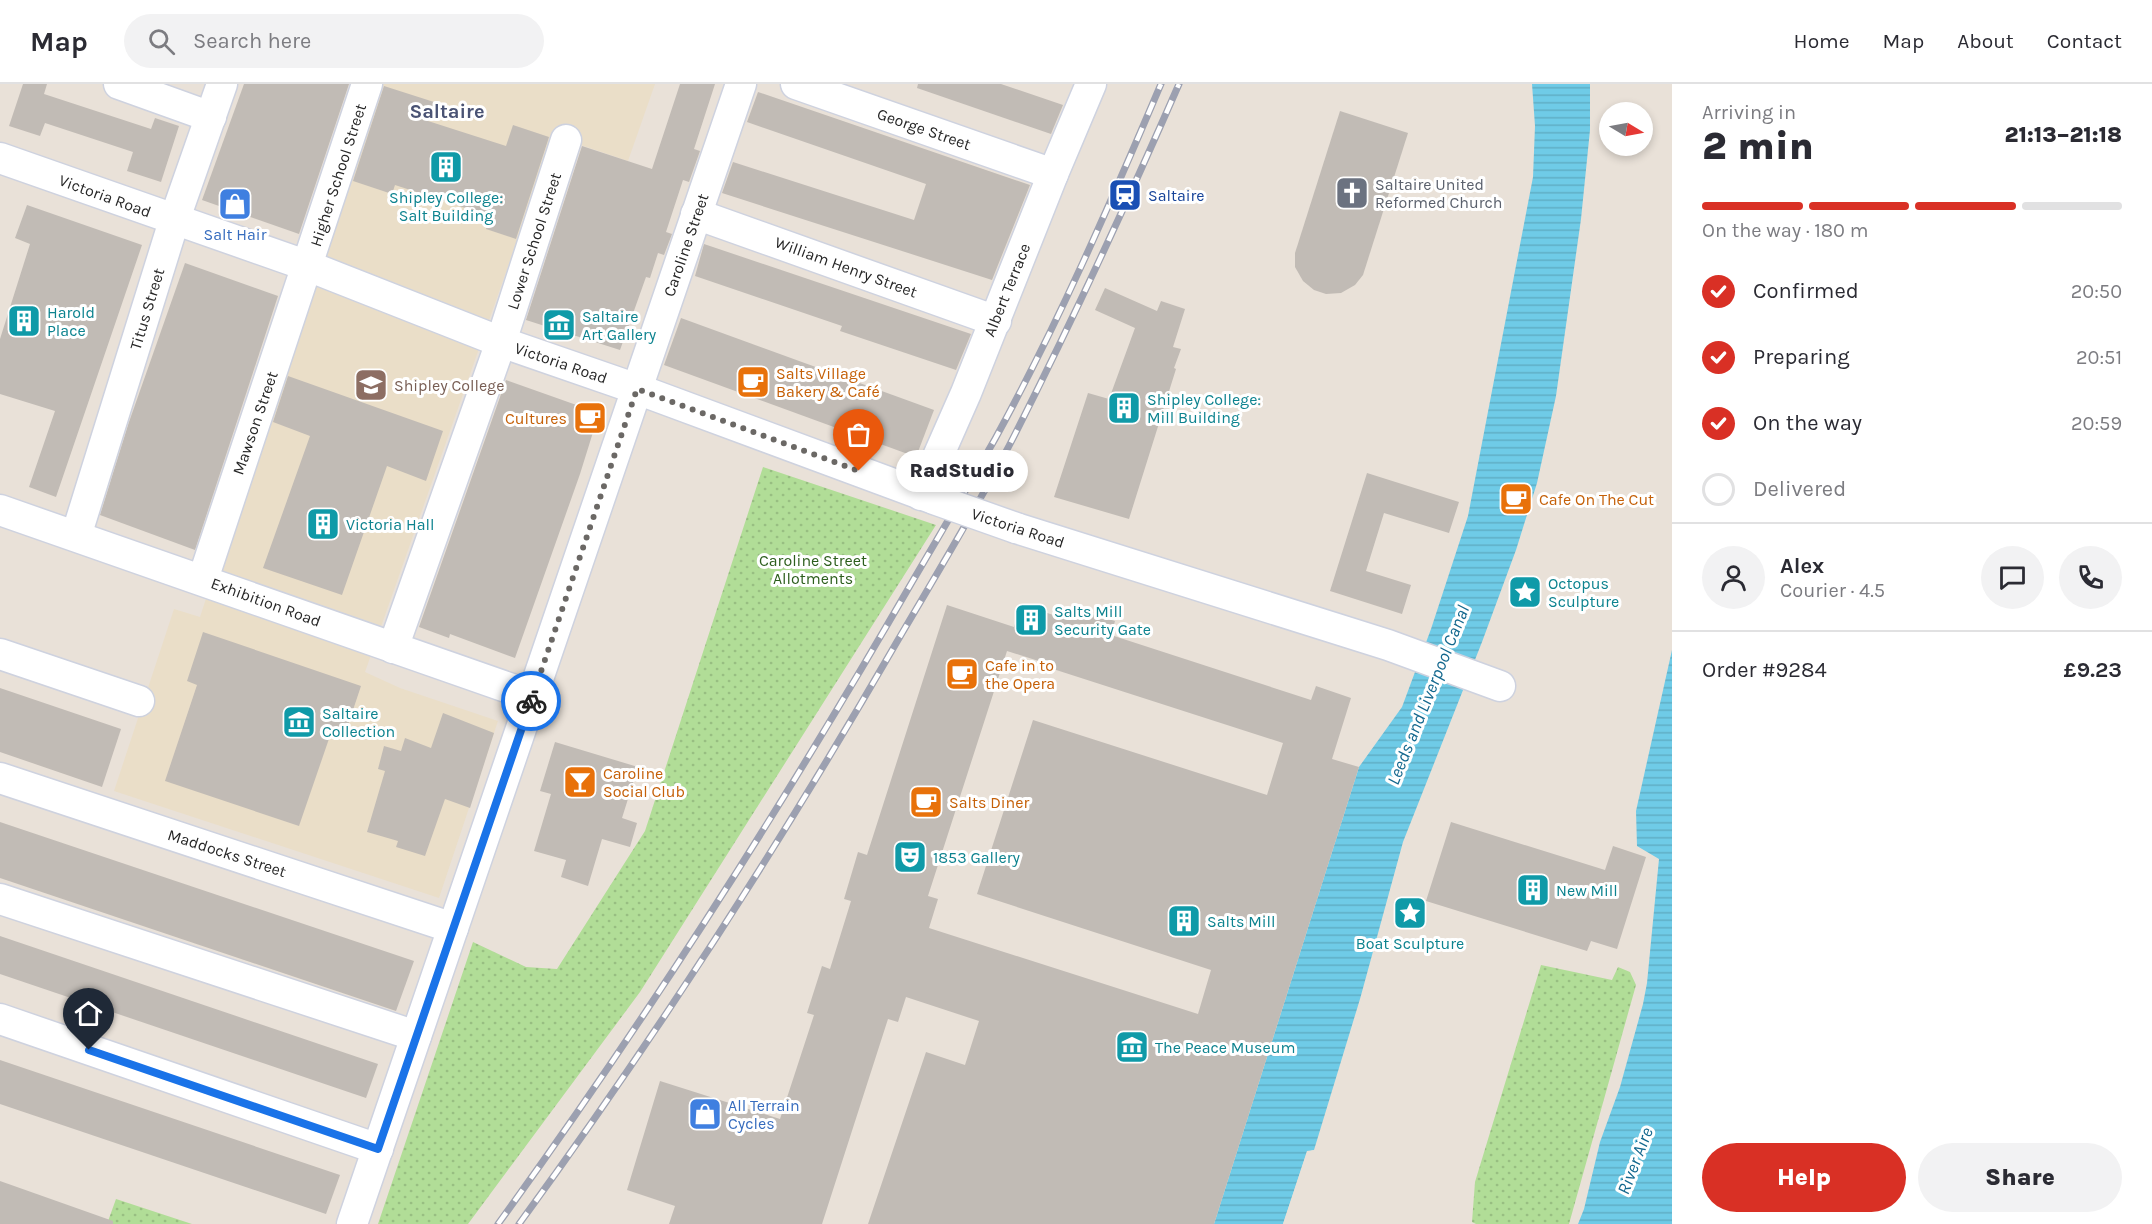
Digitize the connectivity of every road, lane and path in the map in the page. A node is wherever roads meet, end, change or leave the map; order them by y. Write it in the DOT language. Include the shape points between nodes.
graph roads {
  1 [pos="119,84"];
  2 [pos="222,84"];
  3 [pos="367,84"];
  4 [pos="741,84"];
  5 [pos="796,84"];
  6 [pos="1091,84"];
  7 [pos="211,117"];
  8 [pos="566,140"];
  9 [pos="0,158"];
  10 [pos="1053,174"];
  11 [pos="696,214"];
  12 [pos="174,221"];
  13 [pos="308,266"];
  14 [pos="996,321"];
  15 [pos="501,342"];
  16 [pos="637,389"];
  17 [pos="927,497"];
  18 [pos="0,510"];
  19 [pos="76,536"];
  20 [pos="203,579"];
  21 [pos="393,648"];
  22 [pos="0,654"];
  23 [pos="1495,684"];
  24 [pos="532,696"];
  25 [pos="139,701"];
  26 [pos="0,778"];
  27 [pos="0,898"];
  28 [pos="453,928"];
  29 [pos="0,1019"];
  30 [pos="416,1036"];
  31 [pos="378,1149"];
  32 [pos="352,1224"];
  1 -- 7 [label="street"];
  2 -- 7 [label="street, Titus Street"];
  3 -- 13 [label="street, Higher School Street"];
  4 -- 11 [label="street, Caroline Street"];
  5 -- 10 [label="street, George Street"];
  6 -- 10 [label="street, Albert Terrace"];
  7 -- 12 [label="street, Titus Street"];
  8 -- 15 [label="street, Lower School Street"];
  9 -- 12 [label="street, Victoria Road"];
  10 -- 14 [label="street, Albert Terrace"];
  11 -- 14 [label="street, William Henry Street"];
  11 -- 16 [label="street, Caroline Street"];
  12 -- 13 [label="street, Victoria Road"];
  12 -- 19 [label="street, Titus Street"];
  13 -- 15 [label="street, Victoria Road"];
  13 -- 20 [label="street, Mawson Street"];
  14 -- 17 [label="street, Albert Terrace"];
  15 -- 16 [label="street, Victoria Road"];
  15 -- 21 [label="street, Lower School Street"];
  16 -- 17 [label="street, Victoria Road"];
  16 -- 24 [label="street, Caroline Street"];
  17 -- 23 [label="street, Victoria Road, bridge" via="1388,645"];
  18 -- 19 [label="street, Exhibition Road"];
  19 -- 20 [label="street, Exhibition Road"];
  20 -- 21 [label="street, Exhibition Road"];
  21 -- 24 [label="street, Exhibition Road"];
  22 -- 25 [label="street"];
  24 -- 28 [label="street, Caroline Street"];
  26 -- 28 [label="street, Maddocks Street"];
  27 -- 30 [label="street"];
  28 -- 30 [label="street, Caroline Street"];
  29 -- 31 [label="street"];
  30 -- 31 [label="street, Caroline Street"];
  31 -- 32 [label="street, Caroline Street"];
}
